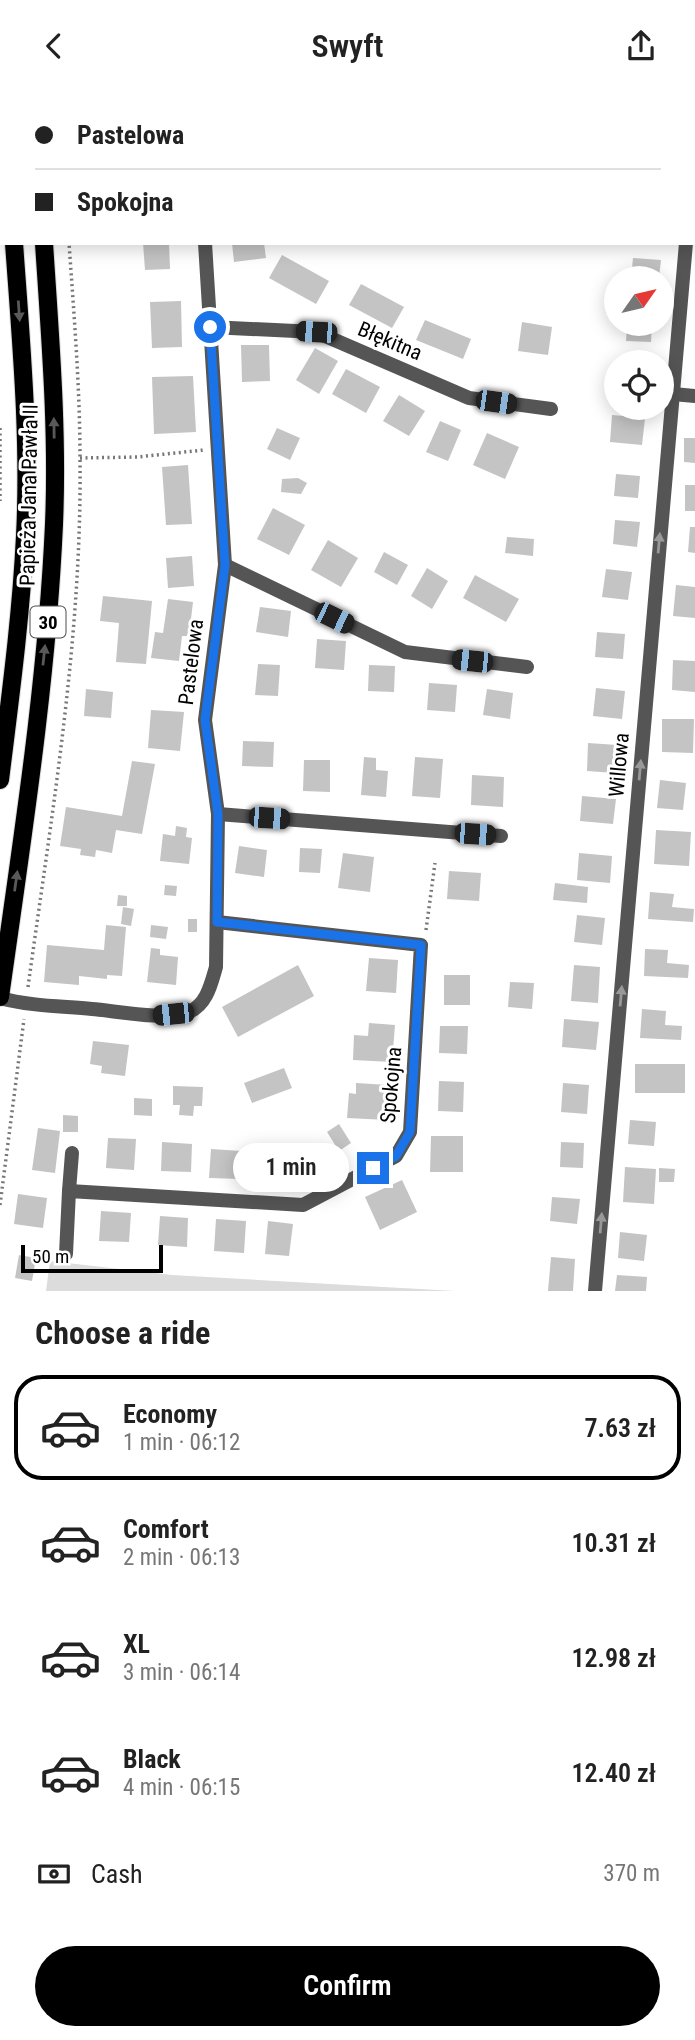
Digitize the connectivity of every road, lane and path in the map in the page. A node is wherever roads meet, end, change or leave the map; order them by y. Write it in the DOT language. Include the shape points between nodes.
graph roads {
  1 [pos="14,245"];
  2 [pos="44,245"];
  3 [pos="205,245"];
  4 [pos="686,245"];
  5 [pos="210,327"];
  6 [pos="674,382"];
  7 [pos="674,394"];
  8 [pos="695,396"];
  9 [pos="551,409"];
  10 [pos="671,420"];
  11 [pos="0,428"];
  12 [pos="205,450"];
  13 [pos="80,458"];
  14 [pos="0,501"];
  15 [pos="225,565"];
  16 [pos="527,667"];
  17 [pos="0,780"];
  18 [pos="218,814"];
  19 [pos="501,836"];
  20 [pos="435,863"];
  21 [pos="217,922"];
  22 [pos="421,945"];
  23 [pos="0,998"];
  24 [pos="26,1005"];
  25 [pos="72,1153"];
  26 [pos="69,1191"];
  27 [pos="0,1205"];
  28 [pos="66,1254"];
  29 [pos="595,1291"];
  1 -- 17 [label="main road, Papieża Jana Pawła II / 30, one-way" via="26,428 25,535"];
  23 -- 2 [label="main road, Papieża Jana Pawła II / 30, one-way" via="50,600 54,424"];
  3 -- 5 [label="street, Pastelowa"];
  4 -- 6 [label="street, Willowa"];
  5 -- 9 [label="street, Błękitna" via="316,332 469,398"];
  5 -- 15 [label="street, Pastelowa"];
  7 -- 8 [label="street"];
  29 -- 10 [label="street, Willowa, one-way"];
  11 -- 14 [label="path"];
  12 -- 13 [label="path"];
  15 -- 16 [label="street" via="405,652"];
  15 -- 18 [label="street, Pastelowa" via="205,720"];
  18 -- 19 [label="street"];
  18 -- 21 [label="street, Pastelowa"];
  20 -- 22 [label="path" via="428,926"];
  21 -- 22 [label="street"];
  21 -- 24 [label="street, Pastelowa" via="216,967 209,990 188,1012 157,1016"];
  22 -- 26 [label="street, Spokojna" via="410,1132 396,1156 303,1205"];
  23 -- 24 [label="street, Pastelowa"];
  24 -- 27 [label="path"];
  25 -- 26 [label="street"];
  26 -- 28 [label="street"];
}
